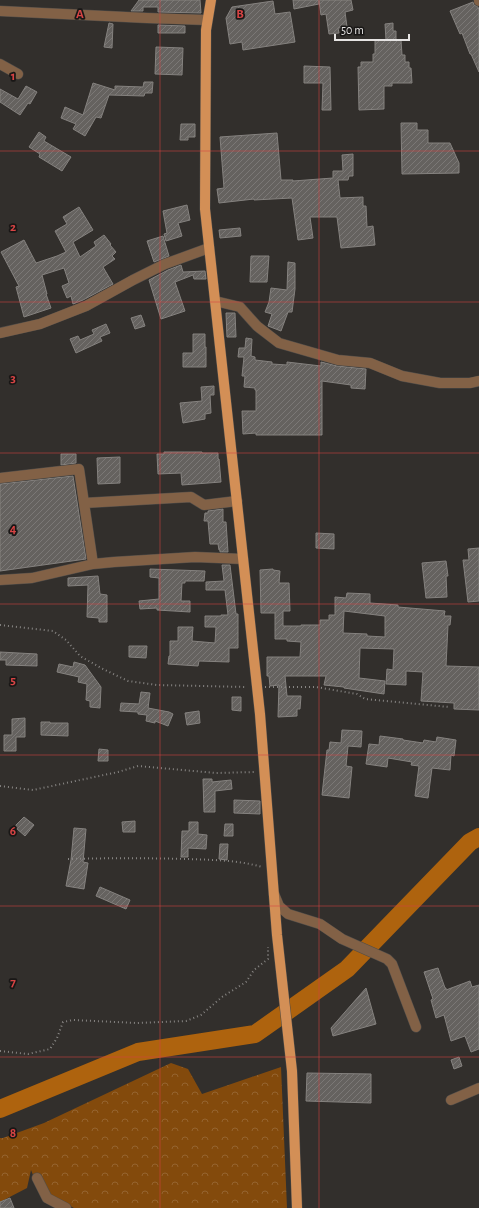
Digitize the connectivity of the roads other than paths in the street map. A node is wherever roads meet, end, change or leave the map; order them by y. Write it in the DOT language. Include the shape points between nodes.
graph roads {
  1 [pos="211,0"];
  2 [pos="0,11"];
  3 [pos="207,20"];
  4 [pos="0,64"];
  5 [pos="18,74"];
  6 [pos="209,248"];
  7 [pos="215,301"];
  8 [pos="0,333"];
  9 [pos="479,381"];
  10 [pos="0,478"];
  11 [pos="237,501"];
  12 [pos="84,503"];
  13 [pos="243,559"];
  14 [pos="93,564"];
  15 [pos="0,580"];
  16 [pos="274,893"];
  17 [pos="416,1027"];
  18 [pos="479,1088"];
  19 [pos="451,1100"];
  20 [pos="38,1178"];
  21 [pos="66,1208"];
  22 [pos="297,1208"];
  1 -- 3 [label="main road"];
  2 -- 3 [label="street"];
  3 -- 6 [label="main road" via="204,209"];
  4 -- 5 [label="street"];
  6 -- 7 [label="main road"];
  6 -- 8 [label="street" via="165,264 86,306 40,324"];
  7 -- 9 [label="street" via="240,307 257,326 279,343 338,360 370,363 402,376 440,383"];
  7 -- 11 [label="main road"];
  10 -- 12 [label="street" via="79,469"];
  11 -- 12 [label="street" via="204,505 191,497"];
  11 -- 13 [label="main road"];
  12 -- 14 [label="street"];
  13 -- 14 [label="street" via="195,557"];
  13 -- 16 [label="main road" via="265,772"];
  14 -- 15 [label="street" via="32,578"];
  16 -- 17 [label="street" via="280,906 288,914 320,924 342,939 387,959 392,964"];
  16 -- 22 [label="main road" via="292,1071"];
  18 -- 19 [label="street"];
  20 -- 21 [label="street" via="47,1198"];
}
